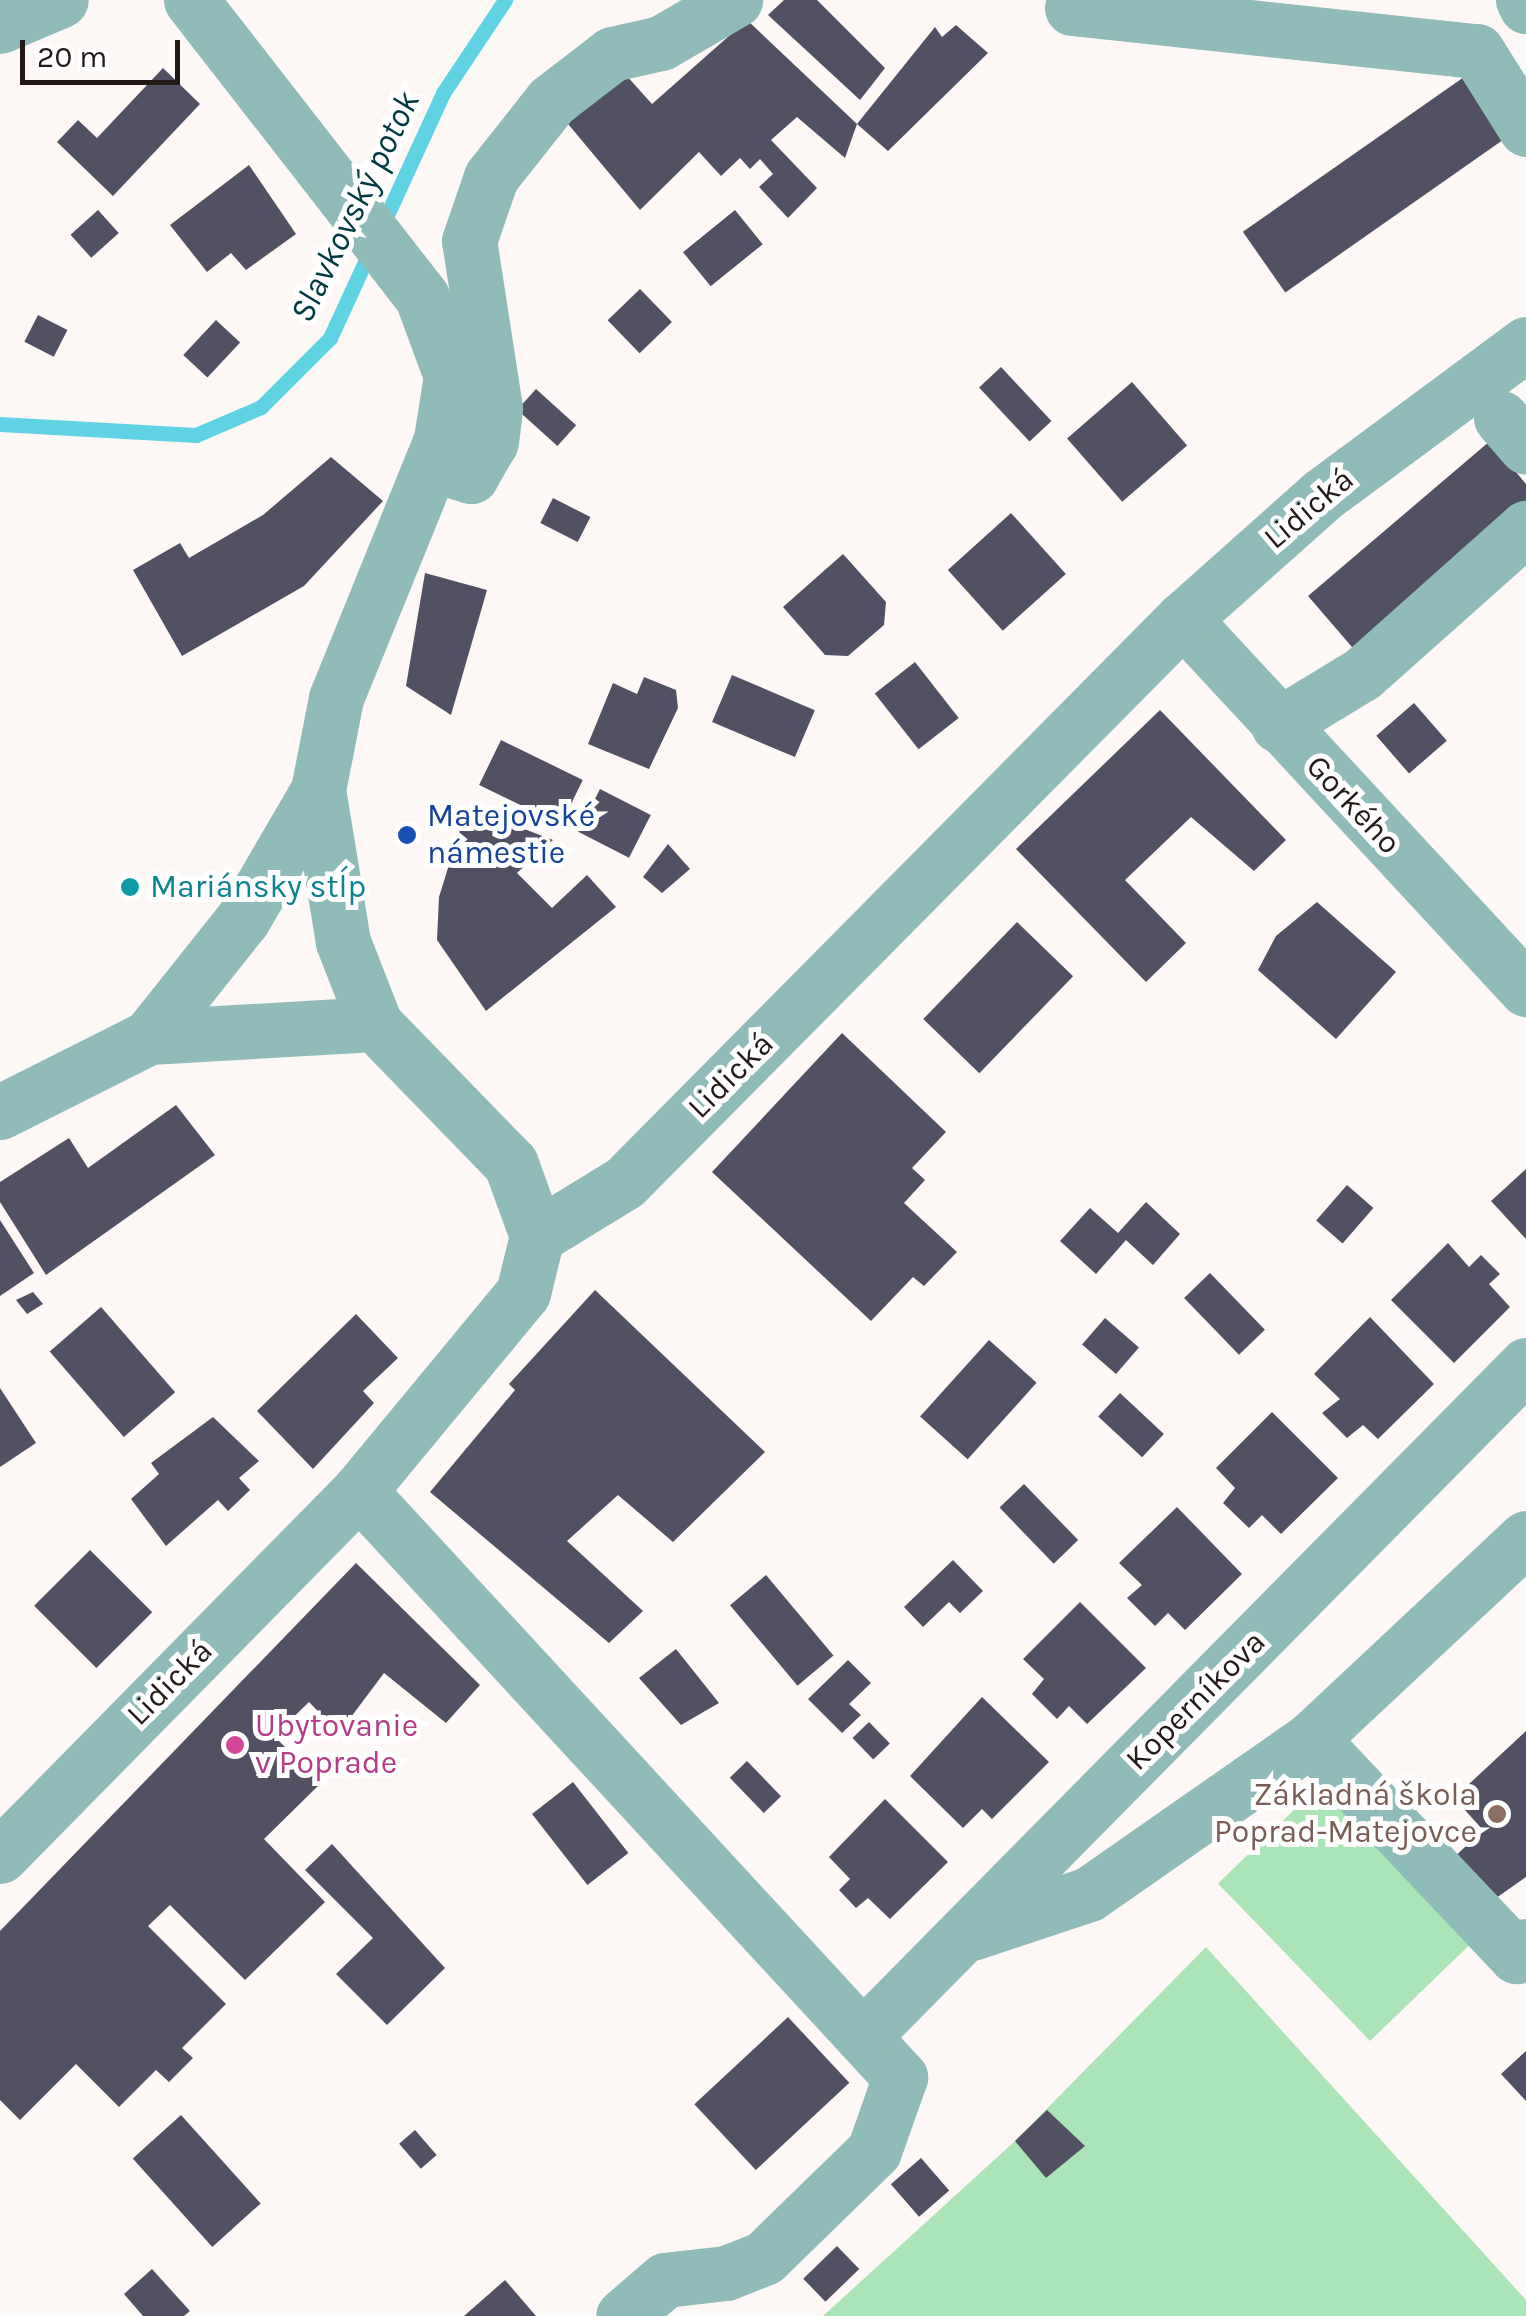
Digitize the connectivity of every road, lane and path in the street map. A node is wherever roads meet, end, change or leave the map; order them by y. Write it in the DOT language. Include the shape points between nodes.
graph roads {
  1 [pos="60,0"];
  2 [pos="191,0"];
  3 [pos="735,0"];
  4 [pos="1072,8"];
  5 [pos="0,26"];
  6 [pos="1526,129"];
  7 [pos="1526,344"];
  8 [pos="431,464"];
  9 [pos="1526,528"];
  10 [pos="1183,619"];
  11 [pos="1278,725"];
  12 [pos="318,790"];
  13 [pos="1526,989"];
  14 [pos="375,1024"];
  15 [pos="149,1037"];
  16 [pos="0,1112"];
  17 [pos="537,1236"];
  18 [pos="1526,1364"];
  19 [pos="358,1491"];
  20 [pos="1526,1538"];
  21 [pos="1311,1739"];
  22 [pos="0,1856"];
  23 [pos="965,1936"];
  24 [pos="1526,1946"];
  25 [pos="864,2035"];
  26 [pos="622,2316"];
  1 -- 5 [label="street"];
  2 -- 8 [label="street" via="422,297 450,376"];
  3 -- 8 [label="street" via="660,43 612,54 551,101 491,177 469,240 495,408 491,442 471,476"];
  4 -- 6 [label="street" via="1477,51"];
  7 -- 10 [label="street, Lidická" via="1322,495"];
  8 -- 12 [label="street" via="347,666"];
  9 -- 11 [label="street" via="1362,674"];
  10 -- 11 [label="street, Gorkého"];
  10 -- 17 [label="street, Lidická" via="625,1182"];
  11 -- 13 [label="street, Gorkého"];
  12 -- 14 [label="street" via="343,942"];
  12 -- 15 [label="street" via="242,919"];
  14 -- 15 [label="street"];
  14 -- 17 [label="street" via="511,1164"];
  15 -- 16 [label="street"];
  17 -- 19 [label="street, Lidická" via="523,1293"];
  18 -- 23 [label="street, Koperníkova"];
  19 -- 22 [label="street, Lidická"];
  19 -- 25 [label="street"];
  20 -- 21 [label="street"];
  21 -- 23 [label="street" via="1090,1894"];
  21 -- 24 [label="street" via="1516,1956"];
  23 -- 25 [label="street, Koperníkova"];
  25 -- 26 [label="street" via="900,2077 874,2151 764,2258 726,2274 665,2280"];
}
